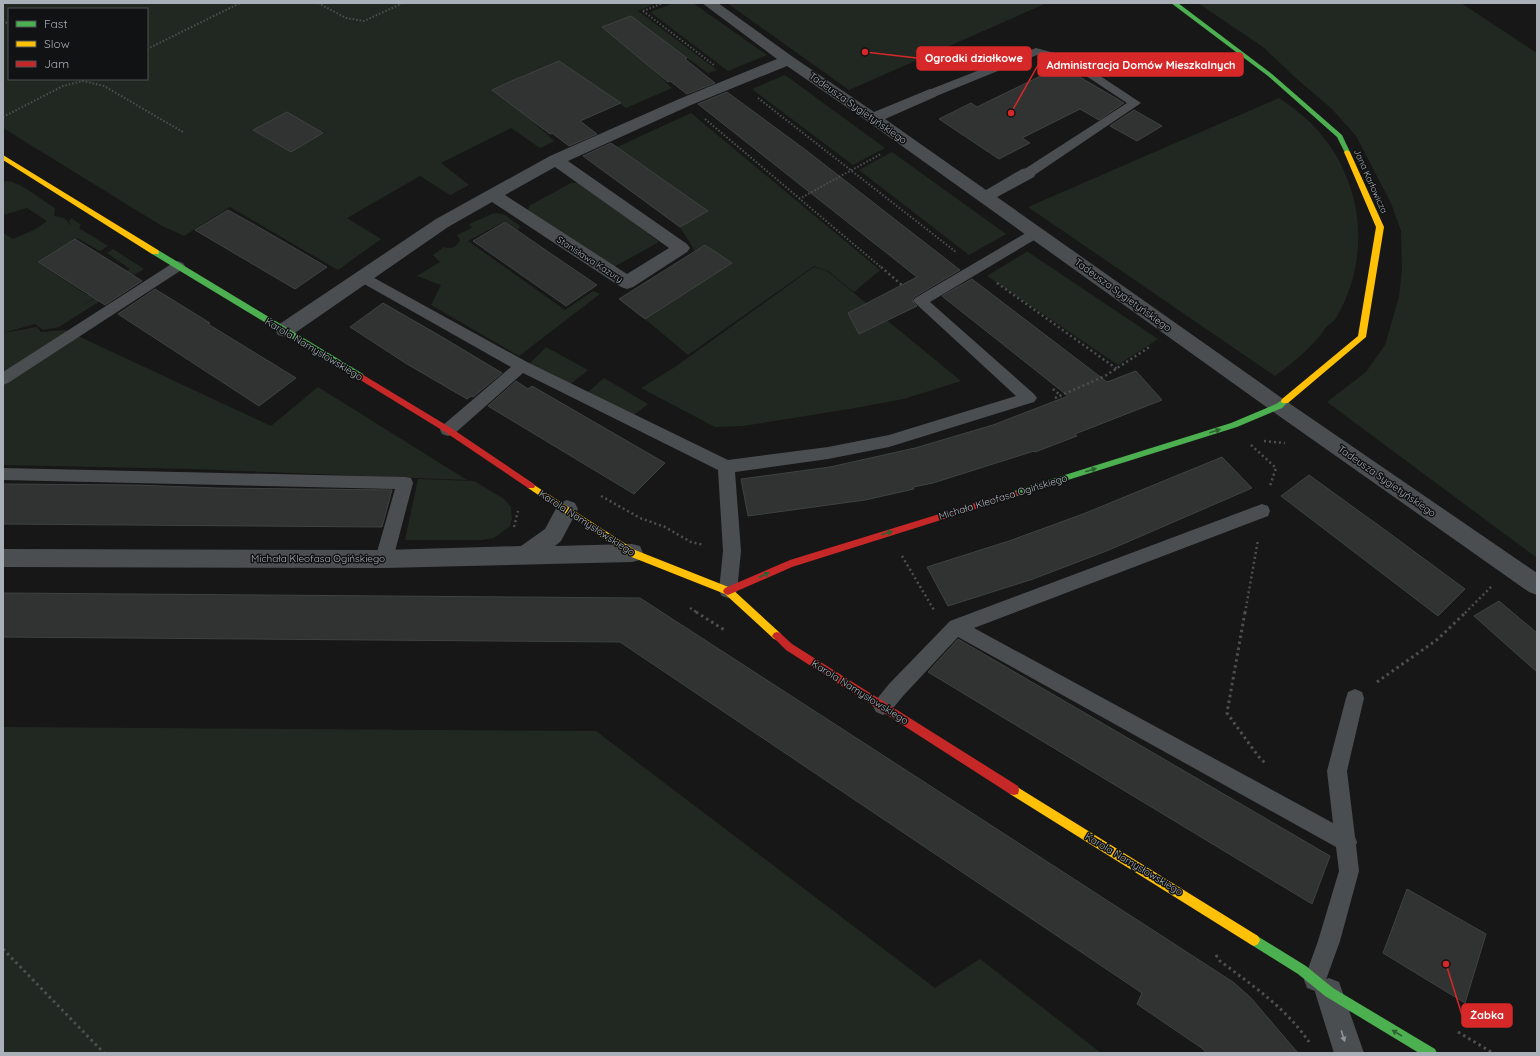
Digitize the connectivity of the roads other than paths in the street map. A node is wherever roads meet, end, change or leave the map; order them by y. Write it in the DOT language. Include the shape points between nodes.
graph roads {
  1 [pos="709,3"];
  2 [pos="1174,3"];
  3 [pos="788,60"];
  4 [pos="930,94"];
  5 [pos="873,118"];
  6 [pos="3,157"];
  7 [pos="556,160"];
  8 [pos="1028,173"];
  9 [pos="493,195"];
  10 [pos="985,197"];
  11 [pos="1036,232"];
  12 [pos="178,266"];
  13 [pos="362,277"];
  14 [pos="284,330"];
  15 [pos="522,366"];
  16 [pos="3,378"];
  17 [pos="1279,406"];
  18 [pos="448,430"];
  19 [pos="726,467"];
  20 [pos="3,474"];
  21 [pos="566,509"];
  22 [pos="1262,511"];
  23 [pos="632,553"];
  24 [pos="526,555"];
  25 [pos="3,558"];
  26 [pos="384,559"];
  27 [pos="1537,585"];
  28 [pos="728,591"];
  29 [pos="956,627"];
  30 [pos="1355,698"];
  31 [pos="883,706"];
  32 [pos="1347,842"];
  33 [pos="1322,986"];
  34 [pos="1349,1053"];
  35 [pos="1431,1053"];
  1 -- 3 [label="street, Tadeusza Sygietyńskiego"];
  2 -- 17 [label="street, Jana Karłowicza" via="1270,75 1340,136 1380,228 1362,337"];
  3 -- 5 [label="street, Tadeusza Sygietyńskiego"];
  3 -- 7 [label="street" via="684,102"];
  4 -- 5 [label="street"];
  4 -- 8 [label="lane" via="1036,51 1069,60 1135,103"];
  5 -- 10 [label="street, Tadeusza Sygietyńskiego"];
  6 -- 12 [label="street, Karola Namysłowskiego"];
  7 -- 9 [label="street"];
  7 -- 9 [label="street, Stanisława Kazury" via="681,248 627,283"];
  8 -- 10 [label="street"];
  9 -- 13 [label="street" via="442,223"];
  10 -- 11 [label="street, Tadeusza Sygietyńskiego"];
  11 -- 17 [label="street, Tadeusza Sygietyńskiego"];
  11 -- 19 [label="lane" via="920,301 1029,398 992,407 941,427 890,441 839,452"];
  12 -- 14 [label="street, Karola Namysłowskiego"];
  12 -- 16 [label="lane"];
  13 -- 14 [label="street"];
  13 -- 15 [label="lane"];
  14 -- 18 [label="street, Karola Namysłowskiego"];
  15 -- 18 [label="lane"];
  15 -- 19 [label="lane"];
  17 -- 27 [label="street, Tadeusza Sygietyńskiego"];
  28 -- 17 [label="street, Michała Kleofasa Ogińskiego, one-way" via="790,564 1234,425"];
  18 -- 21 [label="street, Karola Namysłowskiego"];
  19 -- 28 [label="lane" via="732,551"];
  20 -- 26 [label="lane" via="405,483"];
  21 -- 23 [label="street, Karola Namysłowskiego"];
  21 -- 24 [label="street" via="553,535"];
  22 -- 29 [label="lane"];
  23 -- 24 [label="street, Michała Kleofasa Ogińskiego"];
  23 -- 28 [label="street, Karola Namysłowskiego"];
  24 -- 26 [label="street, Michała Kleofasa Ogińskiego"];
  25 -- 26 [label="street, Michała Kleofasa Ogińskiego"];
  28 -- 31 [label="street, Karola Namysłowskiego" via="789,647"];
  29 -- 31 [label="lane"];
  29 -- 32 [label="lane"];
  30 -- 32 [label="lane" via="1337,771"];
  31 -- 33 [label="street, Karola Namysłowskiego" via="1205,908 1302,970"];
  32 -- 33 [label="lane" via="1349,871 1329,941"];
  33 -- 34 [label="street, one-way"];
  35 -- 33 [label="street, Karola Namysłowskiego, one-way"];
}
